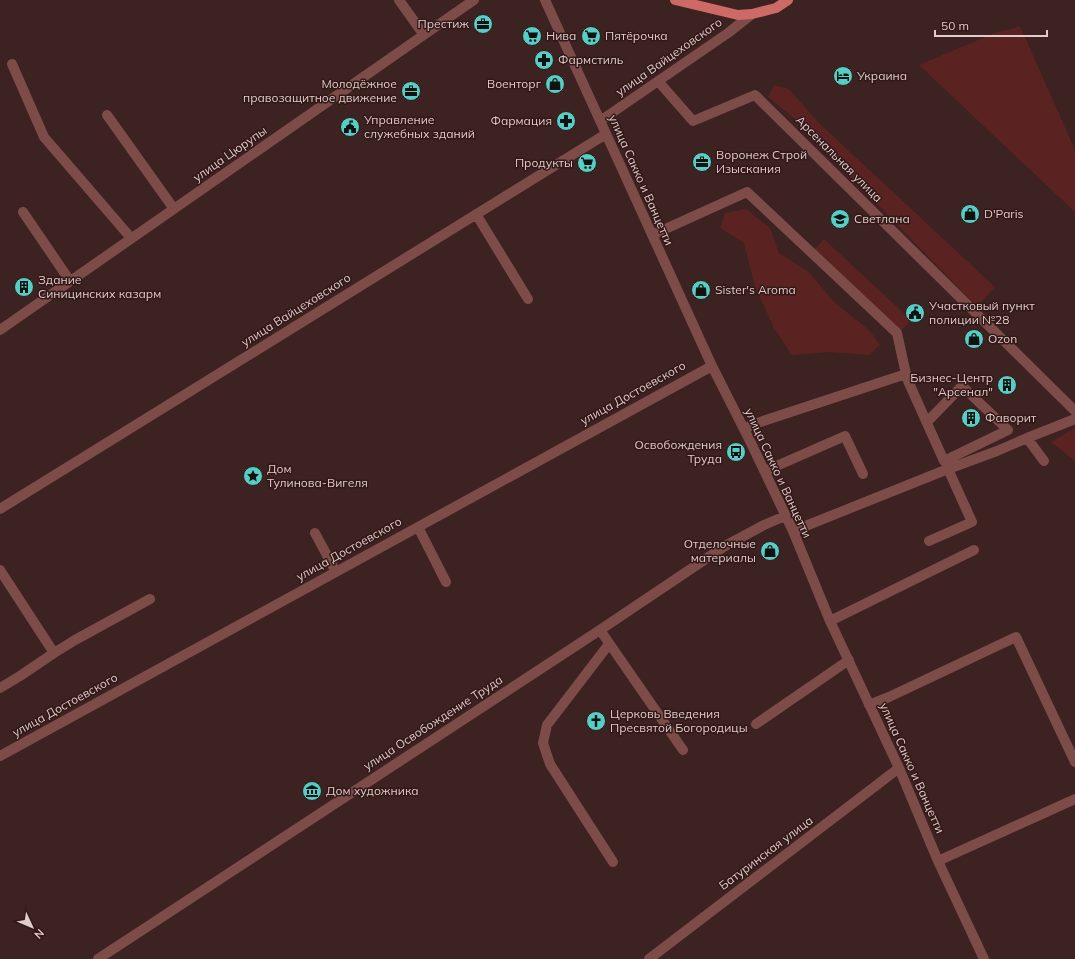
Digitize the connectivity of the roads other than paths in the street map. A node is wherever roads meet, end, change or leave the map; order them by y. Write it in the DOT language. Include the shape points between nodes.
graph roads {
  1 [pos="399,0"];
  2 [pos="474,0"];
  3 [pos="545,0"];
  4 [pos="675,0"];
  5 [pos="788,0"];
  6 [pos="752,14"];
  7 [pos="424,35"];
  8 [pos="12,64"];
  9 [pos="658,81"];
  10 [pos="107,115"];
  11 [pos="600,120"];
  12 [pos="606,134"];
  13 [pos="174,209"];
  14 [pos="23,212"];
  15 [pos="476,214"];
  16 [pos="652,235"];
  17 [pos="131,238"];
  18 [pos="70,281"];
  19 [pos="528,299"];
  20 [pos="0,330"];
  21 [pos="712,366"];
  22 [pos="906,374"];
  23 [pos="1075,411"];
  24 [pos="1075,418"];
  25 [pos="927,422"];
  26 [pos="744,429"];
  27 [pos="1026,438"];
  28 [pos="984,442"];
  29 [pos="997,451"];
  30 [pos="1044,461"];
  31 [pos="948,469"];
  32 [pos="765,471"];
  33 [pos="863,474"];
  34 [pos="0,509"];
  35 [pos="785,516"];
  36 [pos="418,526"];
  37 [pos="793,531"];
  38 [pos="315,533"];
  39 [pos="929,541"];
  40 [pos="974,550"];
  41 [pos="0,570"];
  42 [pos="336,572"];
  43 [pos="446,582"];
  44 [pos="150,599"];
  45 [pos="830,621"];
  46 [pos="600,630"];
  47 [pos="609,644"];
  48 [pos="54,653"];
  49 [pos="849,660"];
  50 [pos="0,688"];
  51 [pos="869,705"];
  52 [pos="756,724"];
  53 [pos="683,750"];
  54 [pos="0,756"];
  55 [pos="1075,762"];
  56 [pos="899,768"];
  57 [pos="1075,799"];
  58 [pos="938,861"];
  59 [pos="613,862"];
  60 [pos="98,959"];
  61 [pos="649,959"];
  62 [pos="984,959"];
  1 -- 7 [label="street"];
  2 -- 7 [label="street, улица Цюрупы"];
  3 -- 11 [label="street, улица Сакко и Ванцетти"];
  4 -- 6 [label="main road" via="738,15"];
  5 -- 6 [label="main road" via="776,8"];
  6 -- 9 [label="street, улица Вайцеховского"];
  7 -- 13 [label="street, улица Цюрупы"];
  8 -- 17 [label="street" via="44,137"];
  9 -- 11 [label="street, улица Вайцеховского"];
  9 -- 23 [label="street, Арсенальная улица" via="693,121 755,95"];
  10 -- 13 [label="street"];
  11 -- 12 [label="street, улица Сакко и Ванцетти"];
  12 -- 15 [label="street, улица Вайцеховского"];
  12 -- 16 [label="street, улица Сакко и Ванцетти"];
  13 -- 17 [label="street, улица Цюрупы"];
  14 -- 18 [label="street"];
  15 -- 19 [label="street"];
  15 -- 34 [label="street, улица Вайцеховского"];
  16 -- 21 [label="street, улица Сакко и Ванцетти"];
  16 -- 22 [label="street" via="747,192 897,333"];
  17 -- 18 [label="street, улица Цюрупы"];
  18 -- 20 [label="street, улица Цюрупы"];
  21 -- 26 [label="street, улица Сакко и Ванцетти"];
  21 -- 36 [label="street, улица Достоевского"];
  22 -- 25 [label="street"];
  22 -- 26 [label="street"];
  24 -- 27 [label="street"];
  25 -- 28 [label="street" via="944,461"];
  25 -- 28 [label="street" via="962,386 1008,430"];
  26 -- 32 [label="street, улица Сакко и Ванцетти"];
  27 -- 29 [label="street"];
  27 -- 30 [label="street"];
  28 -- 29 [label="street"];
  29 -- 31 [label="street"];
  31 -- 37 [label="street"];
  31 -- 39 [label="street" via="972,522"];
  32 -- 33 [label="street" via="845,436"];
  32 -- 35 [label="street, улица Сакко и Ванцетти"];
  35 -- 37 [label="street, улица Сакко и Ванцетти"];
  35 -- 46 [label="street, улица Освобождение Труда" via="725,546"];
  36 -- 42 [label="street, улица Достоевского"];
  36 -- 43 [label="street"];
  37 -- 45 [label="street, улица Сакко и Ванцетти"];
  38 -- 42 [label="street"];
  40 -- 45 [label="street"];
  41 -- 48 [label="street"];
  42 -- 54 [label="street, улица Достоевского"];
  44 -- 48 [label="street"];
  45 -- 49 [label="street, улица Сакко и Ванцетти"];
  46 -- 47 [label="street"];
  46 -- 60 [label="street, улица Освобождение Труда"];
  47 -- 53 [label="street"];
  47 -- 59 [label="street" via="547,725 543,743 550,764"];
  48 -- 50 [label="street"];
  49 -- 51 [label="street, улица Сакко и Ванцетти"];
  49 -- 52 [label="street"];
  51 -- 55 [label="street" via="1016,637"];
  51 -- 56 [label="street, улица Сакко и Ванцетти"];
  56 -- 58 [label="street, улица Сакко и Ванцетти"];
  56 -- 61 [label="street, Батуринская улица"];
  57 -- 58 [label="street"];
  58 -- 62 [label="street, улица Сакко и Ванцетти"];
}
